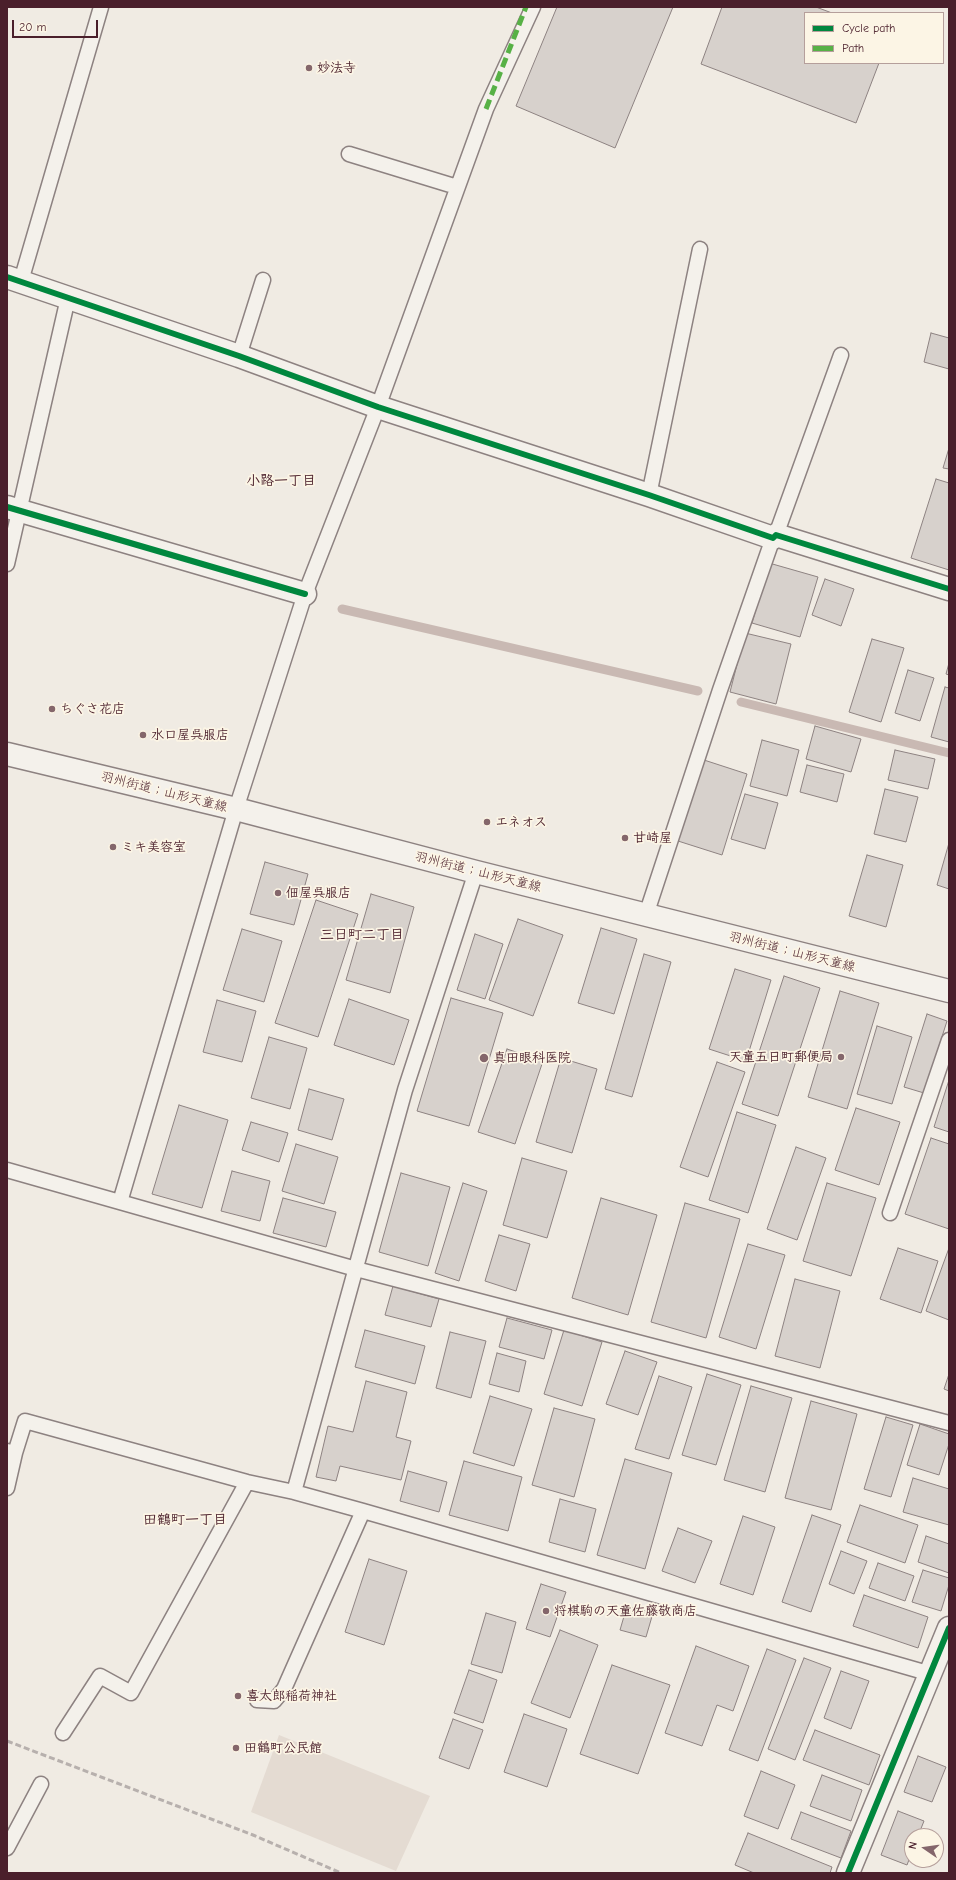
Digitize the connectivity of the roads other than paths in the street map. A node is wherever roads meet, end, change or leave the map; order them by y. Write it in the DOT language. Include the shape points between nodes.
graph roads {
  1 [pos="102,7"];
  2 [pos="533,7"];
  3 [pos="349,154"];
  4 [pos="457,187"];
  5 [pos="700,249"];
  6 [pos="14,279"];
  7 [pos="263,280"];
  8 [pos="68,298"];
  9 [pos="841,355"];
  10 [pos="239,356"];
  11 [pos="378,407"];
  12 [pos="648,495"];
  13 [pos="14,509"];
  14 [pos="775,537"];
  15 [pos="7,564"];
  16 [pos="949,589"];
  17 [pos="305,594"];
  18 [pos="7,754"];
  19 [pos="236,809"];
  20 [pos="476,872"];
  21 [pos="646,915"];
  22 [pos="949,991"];
  23 [pos="949,1040"];
  24 [pos="7,1170"];
  25 [pos="120,1202"];
  26 [pos="890,1213"];
  27 [pos="356,1269"];
  28 [pos="949,1423"];
  29 [pos="11,1452"];
  30 [pos="247,1482"];
  31 [pos="7,1488"];
  32 [pos="294,1492"];
  33 [pos="363,1511"];
  34 [pos="948,1636"];
  35 [pos="931,1674"];
  36 [pos="257,1700"];
  37 [pos="63,1733"];
  38 [pos="40,1784"];
  39 [pos="7,1848"];
  40 [pos="848,1873"];
  1 -- 6 [label="lane"];
  2 -- 4 [label="lane" via="486,110"];
  3 -- 4 [label="lane"];
  4 -- 11 [label="lane"];
  5 -- 12 [label="lane"];
  6 -- 8 [label="street"];
  7 -- 10 [label="lane"];
  8 -- 10 [label="street"];
  8 -- 13 [label="lane"];
  9 -- 14 [label="lane"];
  10 -- 11 [label="street"];
  11 -- 12 [label="street"];
  11 -- 17 [label="lane"];
  12 -- 14 [label="street"];
  13 -- 15 [label="lane"];
  13 -- 17 [label="street"];
  14 -- 16 [label="street"];
  14 -- 21 [label="lane" via="720,690"];
  17 -- 19 [label="lane"];
  18 -- 19 [label="street, 羽州街道；山形天童線"];
  19 -- 20 [label="street, 羽州街道；山形天童線"];
  19 -- 25 [label="lane"];
  20 -- 21 [label="street, 羽州街道；山形天童線"];
  20 -- 27 [label="lane" via="405,1090"];
  21 -- 22 [label="street, 羽州街道；山形天童線"];
  23 -- 26 [label="lane"];
  24 -- 25 [label="lane"];
  25 -- 27 [label="lane"];
  27 -- 28 [label="lane"];
  27 -- 32 [label="lane"];
  29 -- 30 [label="lane" via="26,1421"];
  29 -- 31 [label="lane"];
  30 -- 32 [label="lane"];
  30 -- 37 [label="lane" via="131,1693 100,1676"];
  32 -- 33 [label="lane"];
  33 -- 35 [label="lane"];
  33 -- 36 [label="lane" via="284,1689 274,1701"];
  34 -- 35 [label="street"];
  35 -- 40 [label="street"];
  38 -- 39 [label="lane"];
}
